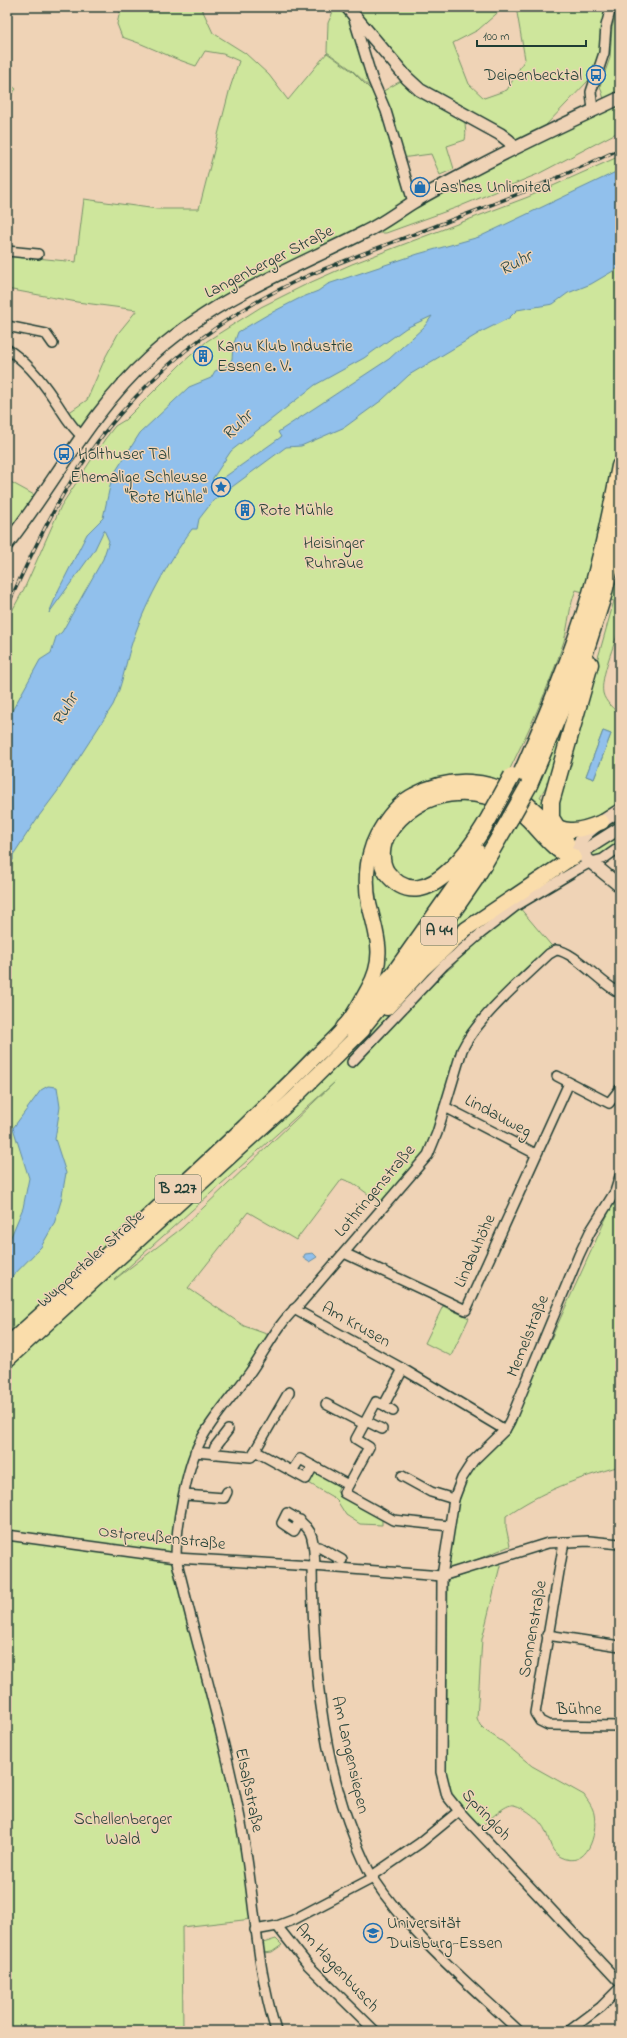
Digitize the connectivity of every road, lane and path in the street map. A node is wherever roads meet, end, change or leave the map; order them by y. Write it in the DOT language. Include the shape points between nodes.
graph roads {
  1 [pos="611,7"];
  2 [pos="350,11"];
  3 [pos="620,98"];
  4 [pos="593,110"];
  5 [pos="514,148"];
  6 [pos="413,202"];
  7 [pos="7,251"];
  8 [pos="38,254"];
  9 [pos="7,326"];
  10 [pos="53,344"];
  11 [pos="7,349"];
  12 [pos="82,436"];
  13 [pos="620,466"];
  14 [pos="620,528"];
  15 [pos="7,544"];
  16 [pos="597,594"];
  17 [pos="520,780"];
  18 [pos="620,810"];
  19 [pos="502,813"];
  20 [pos="549,822"];
  21 [pos="602,822"];
  22 [pos="620,828"];
  23 [pos="620,847"];
  24 [pos="573,851"];
  25 [pos="591,862"];
  26 [pos="620,886"];
  27 [pos="620,993"];
  28 [pos="349,1032"];
  29 [pos="352,1062"];
  30 [pos="557,1076"];
  31 [pos="569,1083"];
  32 [pos="620,1089"];
  33 [pos="446,1107"];
  34 [pos="536,1154"];
  35 [pos="620,1176"];
  36 [pos="344,1253"];
  37 [pos="294,1309"];
  38 [pos="7,1345"];
  39 [pos="7,1360"];
  40 [pos="403,1369"];
  41 [pos="289,1392"];
  42 [pos="326,1404"];
  43 [pos="384,1405"];
  44 [pos="393,1411"];
  45 [pos="365,1423"];
  46 [pos="382,1429"];
  47 [pos="228,1430"];
  48 [pos="505,1430"];
  49 [pos="254,1451"];
  50 [pos="195,1452"];
  51 [pos="213,1454"];
  52 [pos="313,1466"];
  53 [pos="292,1471"];
  54 [pos="402,1476"];
  55 [pos="348,1485"];
  56 [pos="227,1492"];
  57 [pos="185,1495"];
  58 [pos="454,1499"];
  59 [pos="300,1520"];
  60 [pos="449,1526"];
  61 [pos="7,1535"];
  62 [pos="564,1542"];
  63 [pos="620,1544"];
  64 [pos="314,1547"];
  65 [pos="176,1558"];
  66 [pos="342,1560"];
  67 [pos="313,1566"];
  68 [pos="442,1576"];
  69 [pos="547,1635"];
  70 [pos="620,1646"];
  71 [pos="540,1721"];
  72 [pos="620,1726"];
  73 [pos="459,1811"];
  74 [pos="372,1877"];
  75 [pos="277,1926"];
  76 [pos="255,1930"];
  77 [pos="620,1983"];
  78 [pos="620,1988"];
  79 [pos="276,2031"];
  80 [pos="375,2031"];
  81 [pos="519,2031"];
  82 [pos="569,2031"];
  1 -- 4 [label="street" via="606,26 604,53 591,92"];
  2 -- 5 [label="main road" via="407,78 426,93 500,134"];
  2 -- 6 [label="street" via="386,111"];
  3 -- 4 [label="main road, Langenberger Straße"];
  4 -- 5 [label="main road, Langenberger Straße"];
  5 -- 6 [label="main road, Langenberger Straße"];
  6 -- 12 [label="main road, Langenberger Straße" via="368,231 246,290 197,318 169,339 135,371 105,404"];
  7 -- 8 [label="street"];
  9 -- 10 [label="street" via="46,334"];
  11 -- 12 [label="street" via="32,370 73,428"];
  12 -- 15 [label="main road, Langenberger Straße"];
  13 -- 16 [label="highway, A 44"];
  14 -- 16 [label="highway, A 44"];
  16 -- 17 [label="highway, A 44"];
  16 -- 17 [label="highway, A 44" via="581,661"];
  16 -- 20 [label="highway" via="602,618 551,798"];
  17 -- 19 [label="highway, A 44, bridge"];
  18 -- 21 [label="main road"];
  19 -- 24 [label="highway" via="480,835 460,861 425,887 404,886 395,881 386,870 381,852 392,826 407,812 425,801 436,796 464,792 489,796 511,806 531,821 562,854"];
  19 -- 28 [label="highway, A 44" via="475,879 430,944"];
  20 -- 21 [label="main road" via="573,830"];
  20 -- 24 [label="highway"];
  20 -- 28 [label="main road" via="526,803 499,788 463,780 428,788 412,795 390,815 372,845 367,874 369,903 379,944 378,966"];
  21 -- 24 [label="main road" via="580,839"];
  22 -- 24 [label="main road"];
  23 -- 25 [label="street" via="603,859"];
  24 -- 25 [label="main road"];
  24 -- 28 [label="main road" via="466,929 422,970 375,1021"];
  25 -- 26 [label="main road"];
  25 -- 29 [label="street" via="516,906 470,942 444,965"];
  27 -- 33 [label="street, Lothringenstraße" via="599,980 568,953 559,950 551,952 473,1030 462,1050"];
  28 -- 38 [label="main road, Wuppertaler Straße / B 227"];
  28 -- 39 [label="main road, Wuppertaler Straße / B 227" via="293,1099"];
  30 -- 31 [label="street"];
  31 -- 32 [label="street" via="609,1103"];
  31 -- 34 [label="street, Lindauhöhe"];
  33 -- 34 [label="street, Lindauweg"];
  33 -- 36 [label="street, Lothringenstraße" via="423,1163"];
  34 -- 36 [label="street, Lindauhöhe" via="466,1310"];
  35 -- 48 [label="street, Memelstraße" via="615,1192 579,1254"];
  36 -- 37 [label="street, Lothringenstraße"];
  37 -- 40 [label="street, Am Krusen"];
  37 -- 50 [label="street, Lothringenstraße" via="211,1425"];
  40 -- 43 [label="street, Am Krusen"];
  40 -- 48 [label="street, Am Krusen"];
  41 -- 49 [label="street"];
  42 -- 45 [label="street"];
  43 -- 44 [label="street"];
  43 -- 45 [label="street" via="376,1402"];
  45 -- 46 [label="street"];
  45 -- 55 [label="street" via="356,1439 369,1447"];
  47 -- 51 [label="street" via="215,1447"];
  48 -- 58 [label="street, Memelstraße" via="467,1469"];
  49 -- 51 [label="street" via="251,1457"];
  49 -- 53 [label="street"];
  50 -- 51 [label="street"];
  50 -- 57 [label="street, Lothringenstraße"];
  52 -- 53 [label="street" via="300,1459"];
  52 -- 53 [label="street" via="306,1479"];
  52 -- 55 [label="street"];
  54 -- 58 [label="street" via="431,1492"];
  55 -- 60 [label="street" via="344,1492 393,1520"];
  56 -- 57 [label="street" via="224,1498"];
  57 -- 65 [label="street, Lothringenstraße" via="177,1533"];
  58 -- 60 [label="street, Memelstraße"];
  59 -- 64 [label="street" via="313,1536"];
  60 -- 68 [label="street, Memelstraße"];
  61 -- 65 [label="street, Ostpreußenstraße"];
  62 -- 63 [label="street, Ostpreußenstraße"];
  62 -- 68 [label="street, Ostpreußenstraße" via="543,1544"];
  62 -- 69 [label="street, Sonnenstraße"];
  64 -- 66 [label="street" via="319,1547"];
  64 -- 67 [label="street"];
  65 -- 67 [label="street, Ostpreußenstraße"];
  65 -- 76 [label="street, Elsaßstraße" via="238,1808"];
  67 -- 68 [label="street, Ostpreußenstraße"];
  67 -- 74 [label="street, Am Langensiepen" via="314,1645 328,1741 344,1811"];
  68 -- 73 [label="street, Springloh" via="441,1772 446,1796"];
  69 -- 70 [label="street"];
  69 -- 71 [label="street, Sonnenstraße" via="535,1710"];
  71 -- 72 [label="street, Bühne" via="548,1725"];
  73 -- 74 [label="street"];
  73 -- 77 [label="street, Springloh"];
  74 -- 75 [label="street" via="299,1918"];
  74 -- 81 [label="street, Am Langensiepen" via="399,1913 432,1950"];
  75 -- 76 [label="street"];
  75 -- 80 [label="street, Am Hagenbusch" via="308,1965"];
  76 -- 79 [label="street, Elsaßstraße" via="265,1990"];
  78 -- 82 [label="street" via="601,2007"];
}
